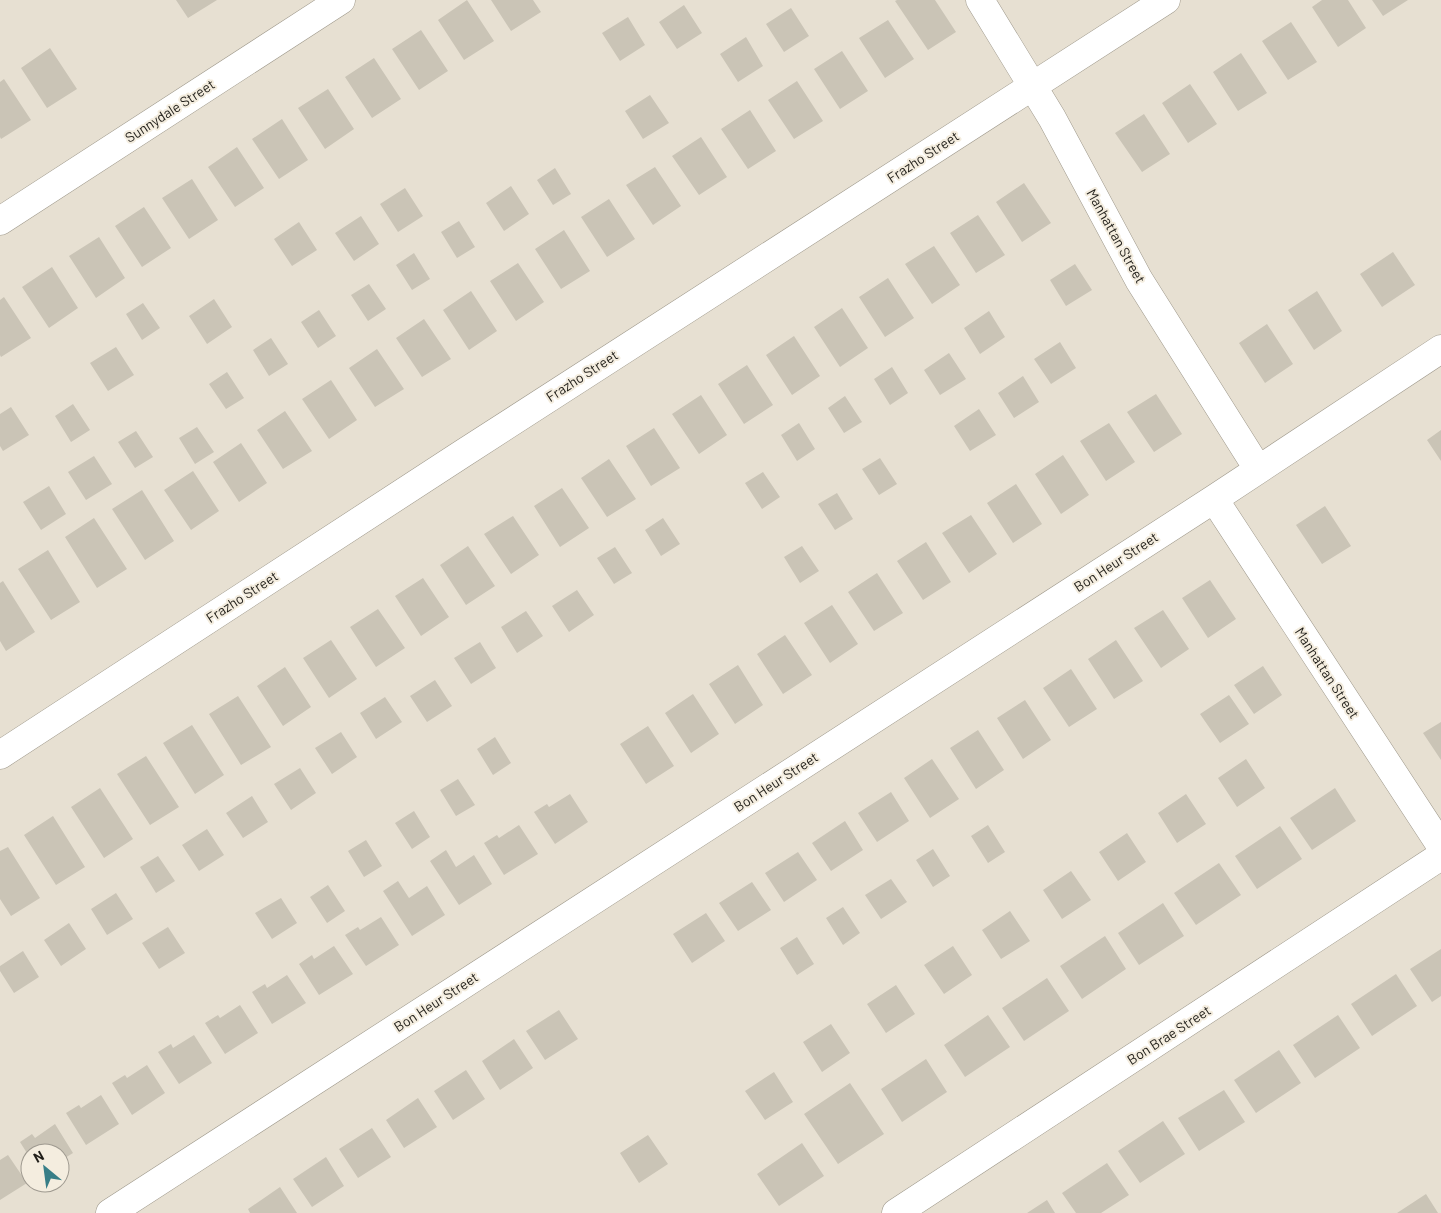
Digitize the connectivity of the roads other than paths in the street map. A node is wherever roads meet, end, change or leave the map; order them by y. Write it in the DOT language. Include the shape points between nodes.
graph roads {
  1 [pos="341,0"];
  2 [pos="980,0"];
  3 [pos="1166,0"];
  4 [pos="1033,86"];
  5 [pos="0,221"];
  6 [pos="1441,348"];
  7 [pos="1258,469"];
  8 [pos="1214,499"];
  9 [pos="0,755"];
  10 [pos="1441,846"];
  11 [pos="1441,856"];
  12 [pos="110,1213"];
  13 [pos="896,1213"];
  1 -- 5 [label="street, Sunnydale Street"];
  2 -- 4 [label="street, Manhattan Street"];
  3 -- 4 [label="street, Frazho Street"];
  4 -- 7 [label="street, Manhattan Street" via="1140,280"];
  4 -- 9 [label="street, Frazho Street"];
  6 -- 7 [label="street, Bon Heur Street"];
  7 -- 8 [label="street, Bon Heur Street"];
  8 -- 10 [label="street, Manhattan Street"];
  8 -- 12 [label="street, Bon Heur Street"];
  11 -- 13 [label="street, Bon Brae Street"];
}
